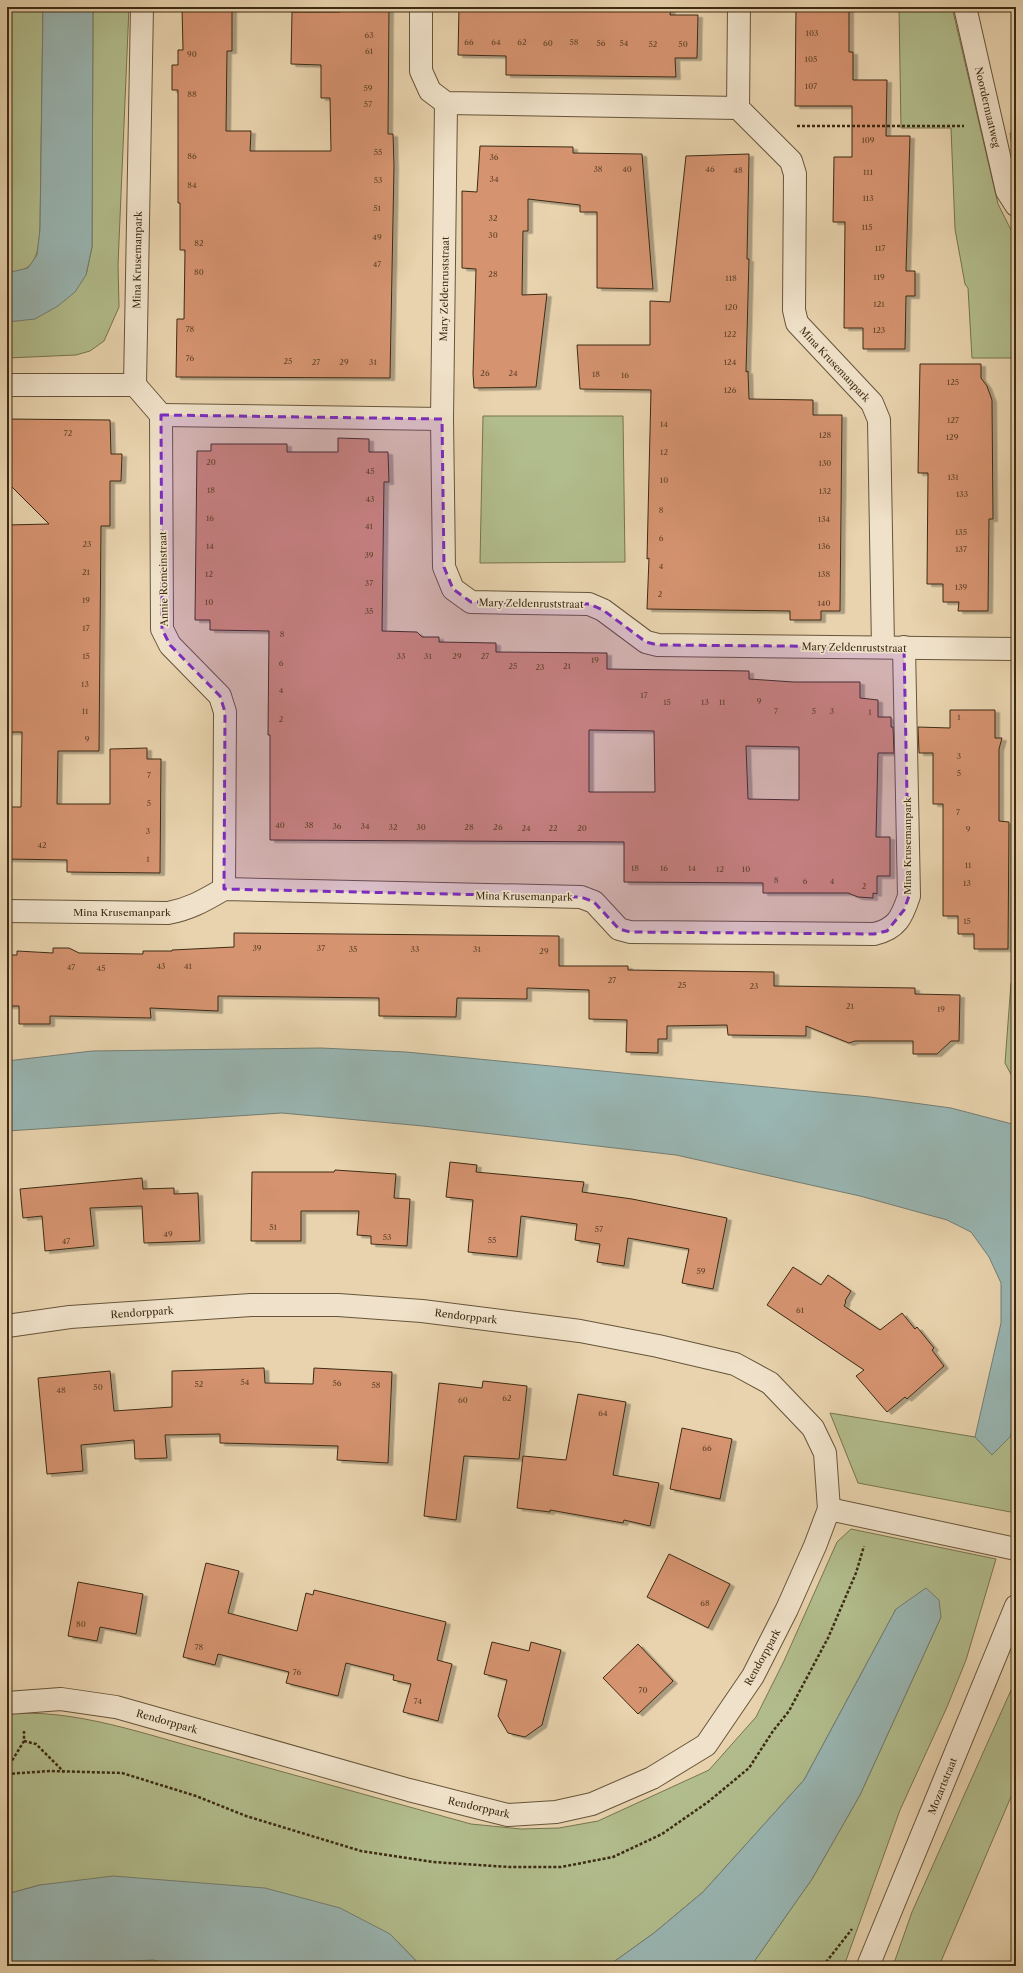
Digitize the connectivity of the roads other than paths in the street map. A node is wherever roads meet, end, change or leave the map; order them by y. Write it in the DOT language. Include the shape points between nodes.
graph roads {
  1 [pos="142,7"];
  2 [pos="421,7"];
  3 [pos="739,7"];
  4 [pos="965,7"];
  5 [pos="446,103"];
  6 [pos="738,108"];
  7 [pos="1016,205"];
  8 [pos="7,385"];
  9 [pos="135,385"];
  10 [pos="161,415"];
  11 [pos="442,419"];
  12 [pos="883,647"];
  13 [pos="904,647"];
  14 [pos="1016,649"];
  15 [pos="224,889"];
  16 [pos="7,911"];
  17 [pos="7,1326"];
  18 [pos="829,1509"];
  19 [pos="1016,1549"];
  20 [pos="1016,1606"];
  21 [pos="15,1703"];
  22 [pos="868,1966"];
  1 -- 9 [label="street, Mina Krusemanpark"];
  2 -- 5 [label="street" via="421,71 430,91"];
  3 -- 6 [label="street"];
  4 -- 7 [label="street, Noordermaatweg" via="1008,191"];
  5 -- 6 [label="street"];
  5 -- 11 [label="street, Mary Zeldenruststraat"];
  6 -- 12 [label="street, Mina Krusemanpark" via="791,161 796,174 794,310 797,323 872,403 879,420"];
  8 -- 9 [label="street"];
  9 -- 10 [label="street"];
  10 -- 11 [label="street"];
  10 -- 15 [label="street, Annie Romeinstraat" via="162,629 170,645 220,696 225,712"];
  11 -- 12 [label="street, Mary Zeldenruststraat" via="444,567 453,589 471,602 589,604 603,610 646,642 658,645"];
  12 -- 13 [label="street, Mary Zeldenruststraat"];
  13 -- 14 [label="street, Mary Zeldenruststraat"];
  13 -- 15 [label="street, Mina Krusemanpark" via="909,896 904,910 887,931 874,934 630,932 619,929 594,902 581,897"];
  15 -- 16 [label="street, Mina Krusemanpark" via="197,905 168,913"];
  17 -- 18 [label="street, Rendorppark" via="70,1317 251,1305 338,1305 422,1311 580,1331 658,1346 734,1364 770,1383 812,1428 825,1453"];
  18 -- 19 [label="street"];
  18 -- 21 [label="street, Rendorppark" via="797,1588 753,1676 706,1745 652,1778 592,1804 556,1812 508,1815 409,1790 116,1707 61,1699"];
  20 -- 22 [label="street, Mozartstraat"];
}
